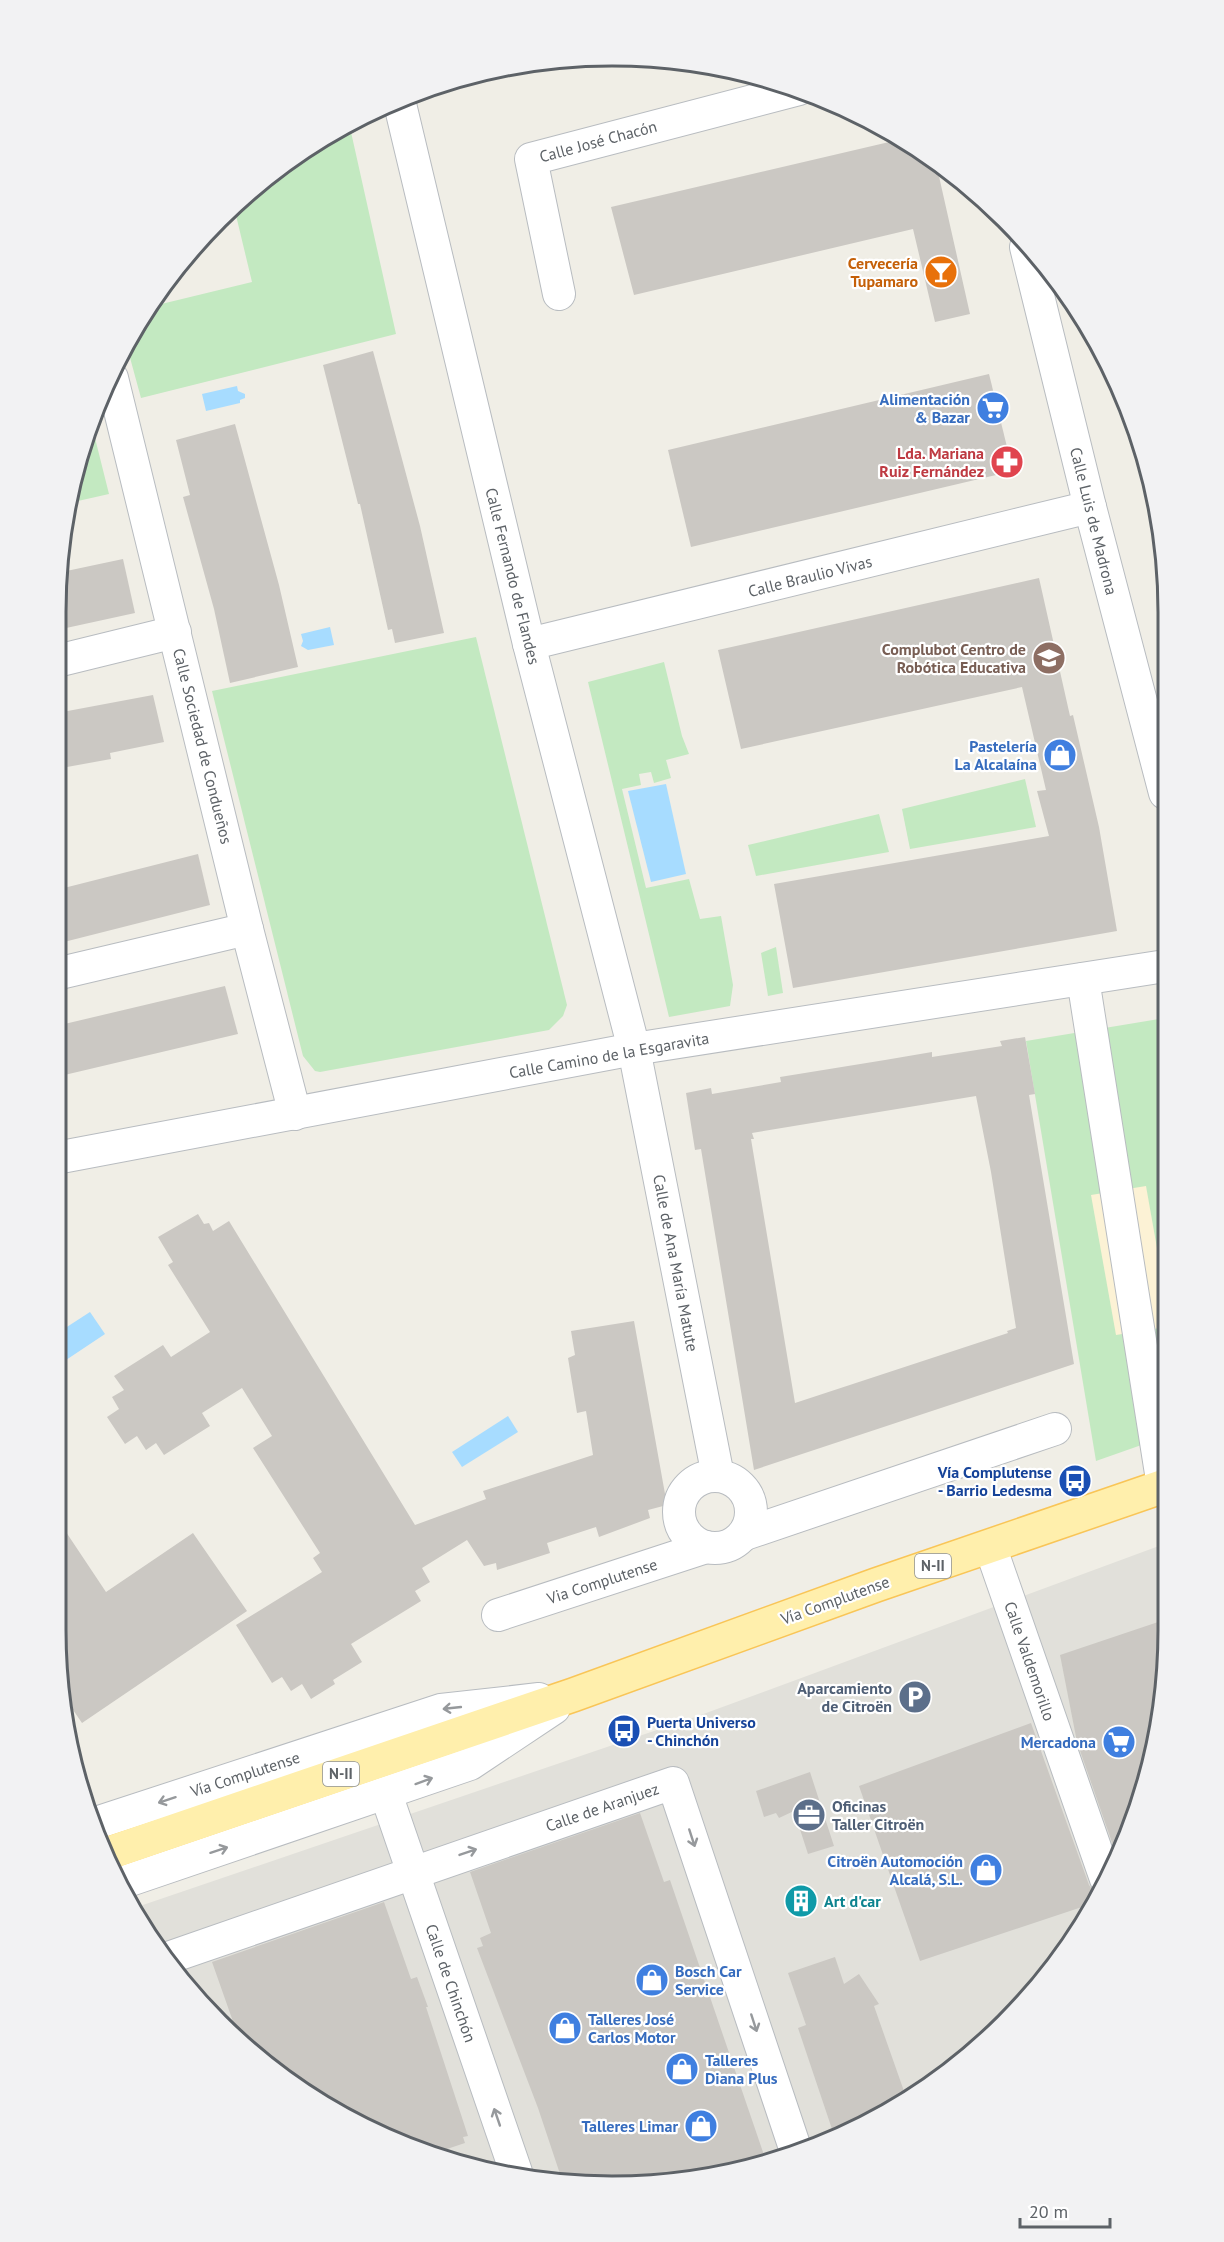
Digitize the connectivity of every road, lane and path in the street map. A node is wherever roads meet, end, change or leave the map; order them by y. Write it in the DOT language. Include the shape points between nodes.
graph roads {
  1 [pos="782,93"];
  2 [pos="401,109"];
  3 [pos="1029,260"];
  4 [pos="559,294"];
  5 [pos="114,390"];
  6 [pos="1090,507"];
  7 [pos="175,632"];
  8 [pos="529,644"];
  9 [pos="66,659"];
  10 [pos="1158,766"];
  11 [pos="247,928"];
  12 [pos="1158,967"];
  13 [pos="66,972"];
  14 [pos="1083,979"];
  15 [pos="634,1049"];
  16 [pos="295,1114"];
  17 [pos="66,1156"];
  18 [pos="1055,1428"];
  19 [pos="1158,1443"];
  20 [pos="718,1476"];
  21 [pos="1158,1488"];
  22 [pos="745,1534"];
  23 [pos="990,1546"];
  24 [pos="705,1547"];
  25 [pos="498,1615"];
  26 [pos="573,1695"];
  27 [pos="386,1794"];
  28 [pos="101,1821"];
  29 [pos="113,1851"];
  30 [pos="1103,1869"];
  31 [pos="413,1871"];
  32 [pos="127,1881"];
  33 [pos="174,1956"];
  34 [pos="794,2145"];
  35 [pos="514,2167"];
  1 -- 4 [label="street, Calle José Chacón" via="531,159"];
  2 -- 8 [label="street, Calle Fernando de Flandes"];
  3 -- 6 [label="street, Calle Luis de Madrona"];
  5 -- 7 [label="street, Calle Sociedad de Condueños"];
  6 -- 8 [label="street, Calle Braulio Vivas"];
  6 -- 10 [label="street, Calle Luis de Madrona"];
  7 -- 9 [label="street"];
  7 -- 11 [label="street, Calle Sociedad de Condueños"];
  8 -- 15 [label="street, Calle Fernando de Flandes"];
  11 -- 13 [label="street"];
  11 -- 16 [label="street, Calle Sociedad de Condueños"];
  12 -- 14 [label="street, Calle Camino de la Esgaravita"];
  14 -- 15 [label="street, Calle Camino de la Esgaravita"];
  14 -- 19 [label="street"];
  15 -- 16 [label="street, Calle Camino de la Esgaravita"];
  15 -- 20 [label="street, Calle de Ana María Matute"];
  16 -- 17 [label="street, Calle Camino de la Esgaravita"];
  18 -- 22 [label="street"];
  20 -- 22 [label="street" via="746,1492 752,1513"];
  20 -- 24 [label="street" via="695,1482 681,1501 681,1524 695,1542"];
  21 -- 23 [label="main road, Vía Complutense / N-II"];
  22 -- 24 [label="street" via="728,1546"];
  23 -- 26 [label="main road, Vía Complutense / N-II"];
  23 -- 30 [label="street, Calle Valdemorillo"];
  24 -- 25 [label="street, Via Complutense"];
  27 -- 26 [label="street, Vía Complutense, one-way" via="470,1764"];
  26 -- 28 [label="street, Vía Complutense, one-way" via="441,1710"];
  26 -- 29 [label="main road, Vía Complutense / N-II"];
  27 -- 31 [label="street, Calle de Chinchón"];
  32 -- 27 [label="street, Vía Complutense, one-way"];
  31 -- 33 [label="street, Calle de Aranjuez"];
  31 -- 34 [label="street, Calle de Aranjuez, one-way" via="673,1783"];
  35 -- 31 [label="street, Calle de Chinchón, one-way"];
}
